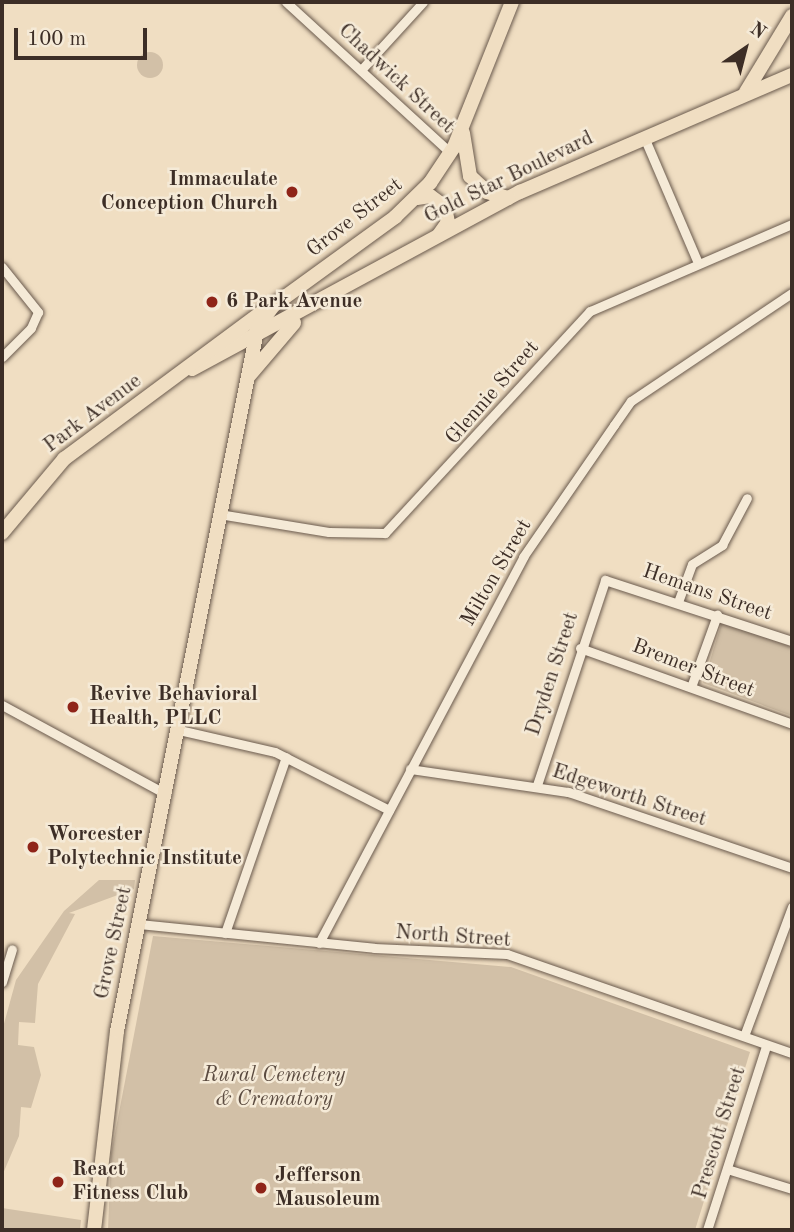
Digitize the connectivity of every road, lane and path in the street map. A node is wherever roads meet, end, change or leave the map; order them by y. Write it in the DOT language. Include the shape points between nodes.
graph roads {
  1 [pos="287,2"];
  2 [pos="423,2"];
  3 [pos="512,2"];
  4 [pos="792,16"];
  5 [pos="361,70"];
  6 [pos="792,75"];
  7 [pos="743,96"];
  8 [pos="463,125"];
  9 [pos="644,137"];
  10 [pos="451,153"];
  11 [pos="416,198"];
  12 [pos="508,198"];
  13 [pos="792,224"];
  14 [pos="438,236"];
  15 [pos="698,263"];
  16 [pos="2,267"];
  17 [pos="792,293"];
  18 [pos="331,295"];
  19 [pos="274,306"];
  20 [pos="254,340"];
  21 [pos="2,357"];
  22 [pos="192,369"];
  23 [pos="247,378"];
  24 [pos="747,498"];
  25 [pos="219,514"];
  26 [pos="2,533"];
  27 [pos="609,578"];
  28 [pos="678,602"];
  29 [pos="717,615"];
  30 [pos="792,641"];
  31 [pos="580,648"];
  32 [pos="691,687"];
  33 [pos="2,705"];
  34 [pos="792,724"];
  35 [pos="178,730"];
  36 [pos="286,757"];
  37 [pos="410,769"];
  38 [pos="537,785"];
  39 [pos="166,794"];
  40 [pos="389,810"];
  41 [pos="792,867"];
  42 [pos="792,907"];
  43 [pos="139,924"];
  44 [pos="225,933"];
  45 [pos="319,943"];
  46 [pos="12,950"];
  47 [pos="2,982"];
  48 [pos="744,1036"];
  49 [pos="766,1045"];
  50 [pos="792,1053"];
  51 [pos="727,1169"];
  52 [pos="792,1189"];
  53 [pos="94,1230"];
  54 [pos="707,1230"];
  1 -- 5 [label="street, Chadwick Street"];
  2 -- 5 [label="street"];
  3 -- 8 [label="main road, Grove Street"];
  4 -- 7 [label="main road" via="783,41"];
  5 -- 10 [label="street, Chadwick Street"];
  6 -- 7 [label="main road, Gold Star Boulevard"];
  7 -- 9 [label="main road, Gold Star Boulevard"];
  8 -- 10 [label="main road, Grove Street"];
  8 -- 12 [label="main road" via="466,170 487,192"];
  9 -- 12 [label="main road, Gold Star Boulevard"];
  9 -- 15 [label="street"];
  10 -- 11 [label="main road, Grove Street"];
  11 -- 14 [label="main road" via="430,196 445,206 448,222"];
  11 -- 19 [label="main road, Grove Street"];
  12 -- 14 [label="main road, Gold Star Boulevard"];
  13 -- 15 [label="street, Glennie Street"];
  14 -- 18 [label="main road, Gold Star Boulevard"];
  15 -- 25 [label="street, Glennie Street" via="585,315 385,533 329,532"];
  16 -- 21 [label="street" via="38,312 31,328"];
  17 -- 37 [label="street, Milton Street" via="631,401 523,556"];
  18 -- 20 [label="main road, Gold Star Boulevard"];
  18 -- 23 [label="main road, Grove Street" via="282,335"];
  19 -- 20 [label="main road, Grove Street"];
  19 -- 22 [label="main road, Park Avenue" via="230,332"];
  20 -- 22 [label="main road, Park Avenue"];
  20 -- 23 [label="main road, Grove Street"];
  22 -- 26 [label="main road, Park Avenue" via="64,459"];
  23 -- 25 [label="main road, Grove Street"];
  24 -- 28 [label="street" via="722,545 692,565"];
  25 -- 35 [label="main road, Grove Street"];
  27 -- 28 [label="street, Hemans Street"];
  27 -- 31 [label="street, Dryden Street"];
  28 -- 29 [label="street, Hemans Street"];
  29 -- 30 [label="street, Hemans Street"];
  29 -- 32 [label="street"];
  31 -- 32 [label="street, Bremer Street"];
  31 -- 38 [label="street, Dryden Street"];
  32 -- 34 [label="street, Bremer Street"];
  33 -- 39 [label="street"];
  35 -- 36 [label="street"];
  35 -- 39 [label="main road, Grove Street"];
  36 -- 40 [label="street"];
  36 -- 44 [label="street"];
  37 -- 38 [label="street, Edgeworth Street"];
  37 -- 40 [label="street, Milton Street"];
  38 -- 41 [label="street, Edgeworth Street"];
  39 -- 43 [label="main road, Grove Street"];
  40 -- 45 [label="street, Milton Street"];
  42 -- 48 [label="street"];
  43 -- 44 [label="street, North Street"];
  43 -- 53 [label="main road, Grove Street" via="108,1086"];
  44 -- 45 [label="street, North Street"];
  45 -- 48 [label="street, North Street" via="507,954"];
  46 -- 47 [label="street"];
  48 -- 49 [label="street, North Street"];
  49 -- 50 [label="street, North Street"];
  49 -- 51 [label="street, Prescott Street"];
  51 -- 52 [label="street"];
  51 -- 54 [label="street, Prescott Street"];
}
